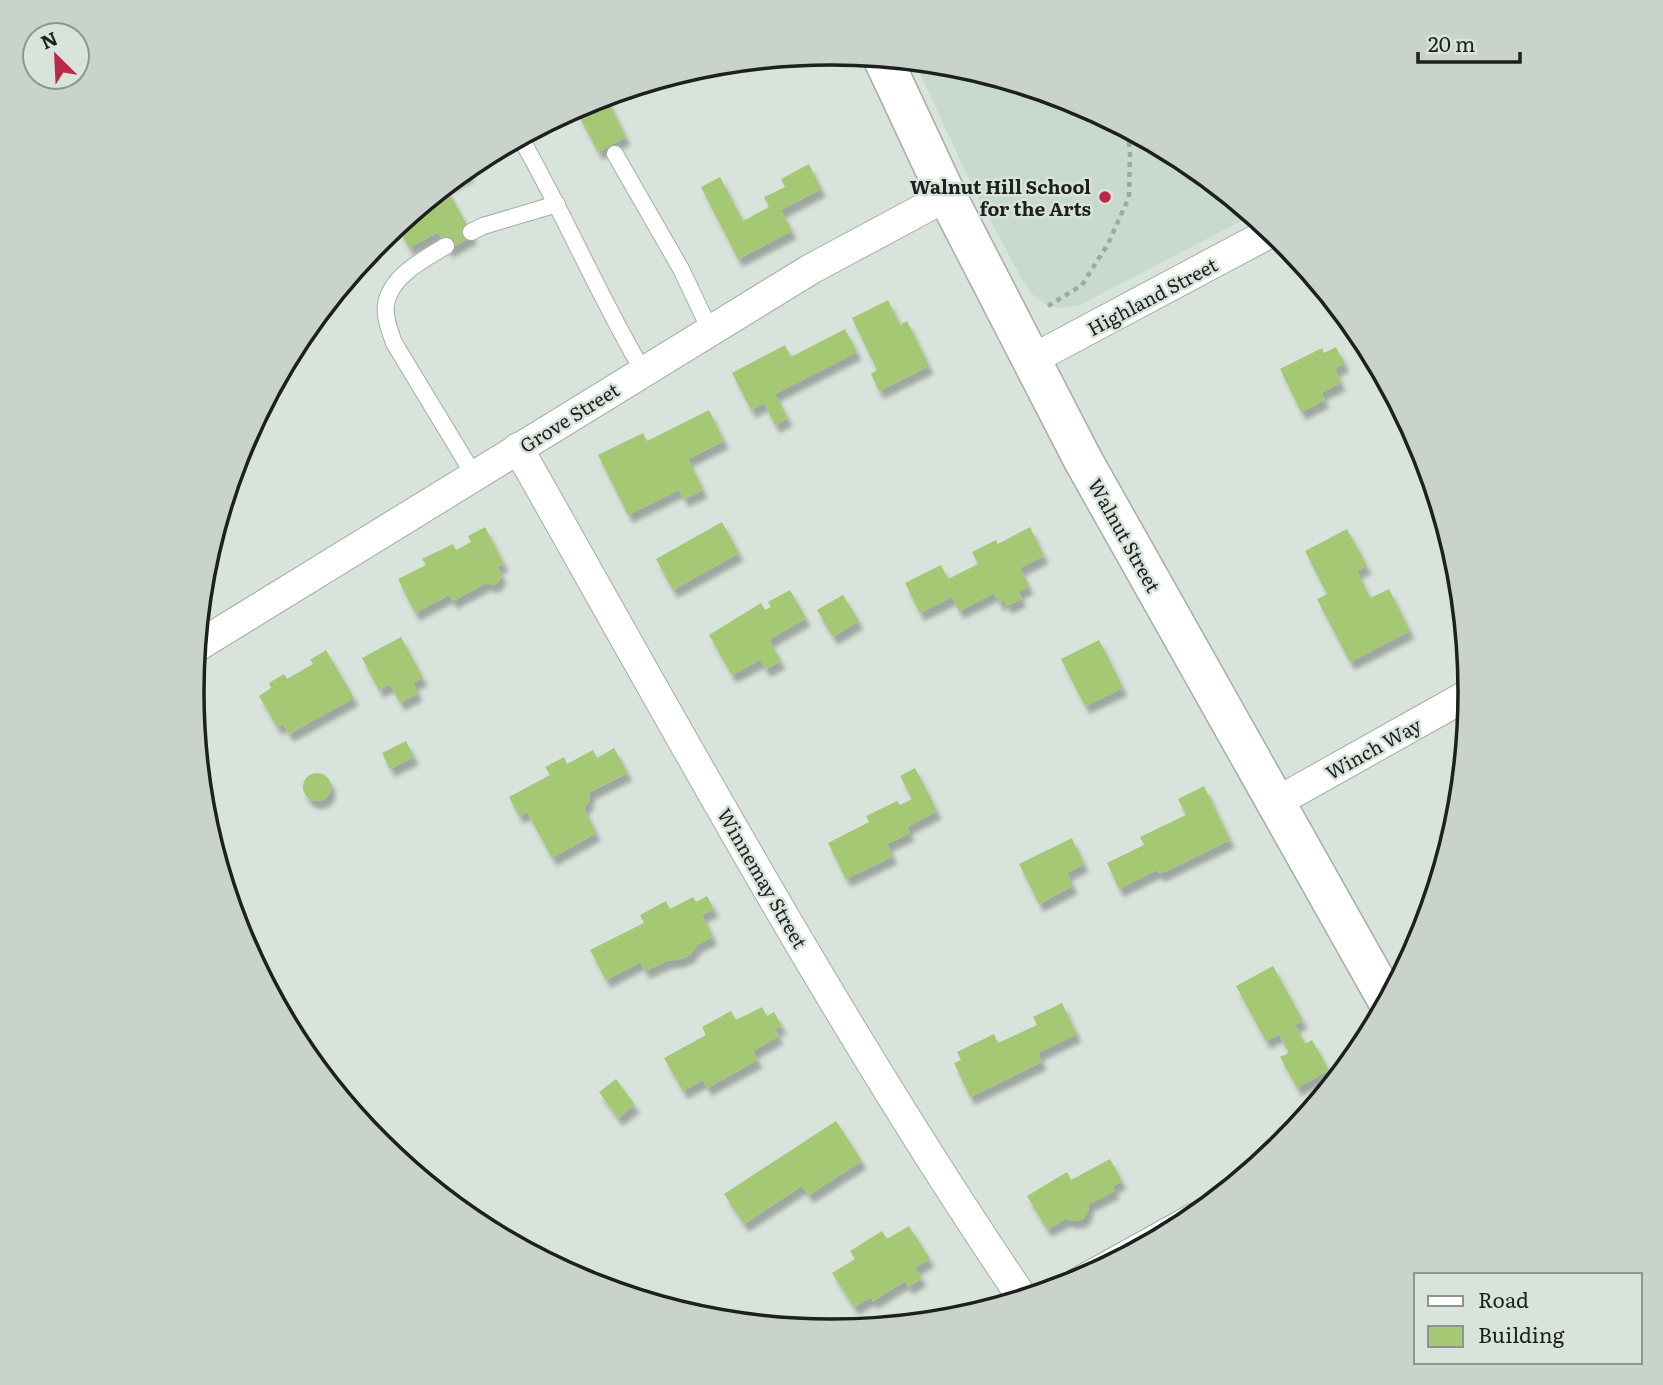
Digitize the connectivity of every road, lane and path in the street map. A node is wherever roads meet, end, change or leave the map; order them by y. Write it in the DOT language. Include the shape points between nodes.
graph roads {
  1 [pos="887,67"];
  2 [pos="1129,140"];
  3 [pos="525,145"];
  4 [pos="615,154"];
  5 [pos="947,196"];
  6 [pos="556,204"];
  7 [pos="471,232"];
  8 [pos="1262,237"];
  9 [pos="446,246"];
  10 [pos="1048,306"];
  11 [pos="710,330"];
  12 [pos="1031,360"];
  13 [pos="643,371"];
  14 [pos="518,448"];
  15 [pos="474,475"];
  16 [pos="206,641"];
  17 [pos="1459,700"];
  18 [pos="1275,803"];
  19 [pos="1383,992"];
  20 [pos="1018,1292"];
  1 -- 5 [label="street, Walnut Street"];
  2 -- 10 [label="path" via="1129,197 1108,244 1082,285"];
  3 -- 6 [label="lane"];
  4 -- 11 [label="lane"];
  5 -- 11 [label="street, Grove Street"];
  5 -- 12 [label="street, Walnut Street"];
  6 -- 7 [label="lane"];
  6 -- 13 [label="lane"];
  8 -- 12 [label="street, Highland Street"];
  9 -- 15 [label="lane" via="397,281 386,303 387,321 394,343"];
  11 -- 13 [label="street, Grove Street"];
  12 -- 18 [label="street, Walnut Street"];
  13 -- 14 [label="street, Grove Street"];
  14 -- 15 [label="street, Grove Street"];
  14 -- 20 [label="street, Winnemay Street" via="844,1017"];
  15 -- 16 [label="street, Grove Street"];
  17 -- 18 [label="street, Winch Way"];
  18 -- 19 [label="street, Walnut Street"];
}
